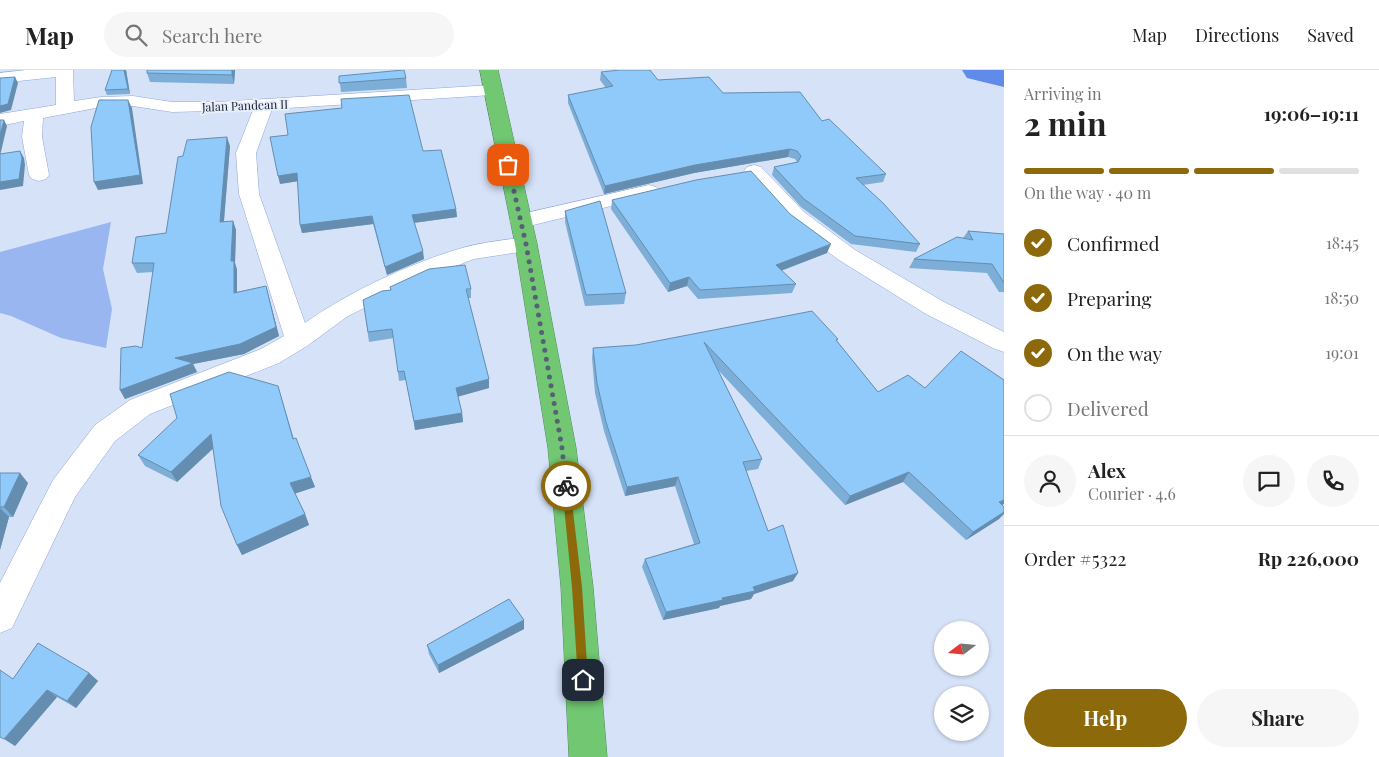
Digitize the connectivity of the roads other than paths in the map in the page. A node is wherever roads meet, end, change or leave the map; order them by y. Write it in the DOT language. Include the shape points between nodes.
graph roads {
  1 [pos="0,78"];
  2 [pos="490,80"];
  3 [pos="264,106"];
  4 [pos="65,108"];
  5 [pos="34,113"];
  6 [pos="0,120"];
  7 [pos="778,167"];
  8 [pos="39,176"];
  9 [pos="665,187"];
  10 [pos="523,232"];
  11 [pos="298,340"];
  12 [pos="1004,343"];
  13 [pos="0,617"];
  14 [pos="588,757"];
  1 -- 4 [label="street" via="65,71"];
  2 -- 3 [label="street, Jalan Pandean II"];
  2 -- 10 [label="highway"];
  3 -- 4 [label="street, Jalan Pandean II" via="172,107 133,101"];
  3 -- 11 [label="street" via="246,153 250,194"];
  4 -- 5 [label="street, Jalan Pandean II"];
  5 -- 6 [label="street, Jalan Pandean II"];
  5 -- 8 [label="street" via="32,137"];
  7 -- 12 [label="street" via="745,173 847,255 935,308"];
  9 -- 10 [label="street"];
  10 -- 11 [label="street" via="416,273 339,310"];
  10 -- 14 [label="highway" via="562,448 577,587"];
  11 -- 13 [label="street" via="270,356 140,407 106,433 64,489"];
}
